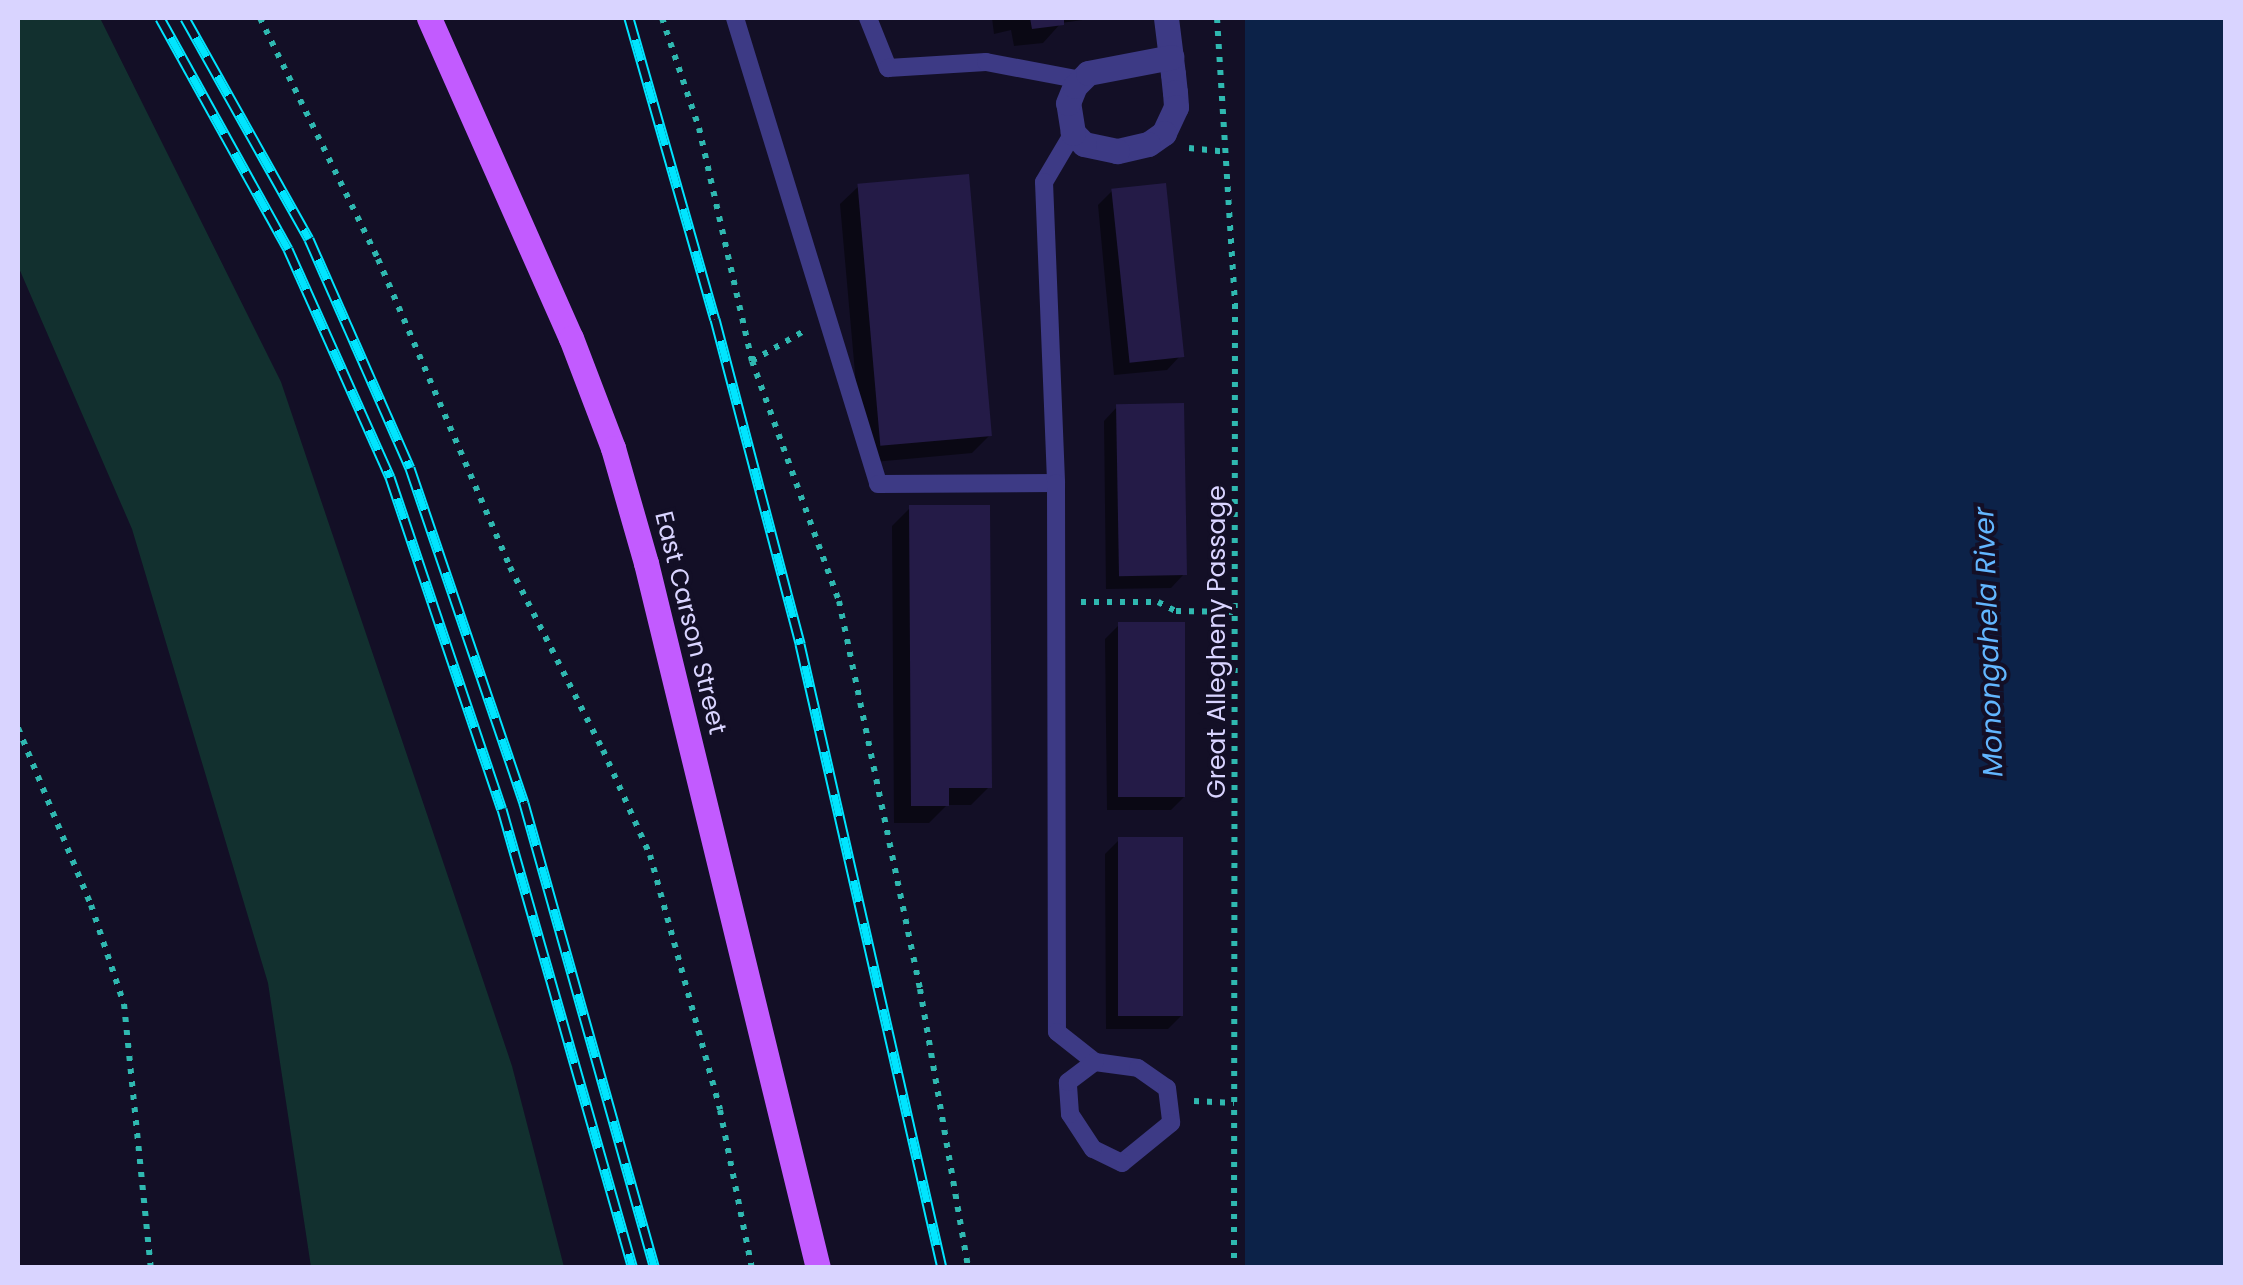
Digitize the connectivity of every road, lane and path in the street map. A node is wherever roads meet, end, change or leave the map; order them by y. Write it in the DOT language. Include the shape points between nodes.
graph roads {
  1 [pos="260,18"];
  2 [pos="430,18"];
  3 [pos="662,18"];
  4 [pos="735,18"];
  5 [pos="868,18"];
  6 [pos="1166,18"];
  7 [pos="1217,18"];
  8 [pos="1171,57"];
  9 [pos="1081,80"];
  10 [pos="1073,133"];
  11 [pos="827,318"];
  12 [pos="752,361"];
  13 [pos="1056,484"];
  14 [pos="1055,602"];
  15 [pos="1238,612"];
  16 [pos="18,728"];
  17 [pos="1095,1062"];
  18 [pos="1168,1099"];
  19 [pos="1234,1103"];
  20 [pos="150,1268"];
  21 [pos="752,1268"];
  22 [pos="818,1268"];
  23 [pos="968,1268"];
  24 [pos="1234,1268"];
  1 -- 21 [label="path" via="378,259 510,567 650,855 720,1110"];
  2 -- 22 [label="main road, East Carson Street" via="571,338 612,448"];
  3 -- 12 [label="path" via="700,128"];
  4 -- 11 [label="lane"];
  5 -- 9 [label="lane" via="888,68 986,62"];
  6 -- 8 [label="street"];
  7 -- 15 [label="path, Great Allegheny Passage" via="1235,304"];
  8 -- 9 [label="street" via="1106,66"];
  8 -- 10 [label="street" via="1176,108 1164,133 1117,151 1084,144"];
  9 -- 10 [label="street" via="1068,103"];
  10 -- 13 [label="lane" via="1044,182"];
  11 -- 12 [label="path"];
  11 -- 13 [label="lane" via="878,484"];
  12 -- 23 [label="path" via="839,601 920,989"];
  13 -- 14 [label="lane"];
  14 -- 15 [label="path" via="1158,602 1176,611"];
  14 -- 17 [label="lane" via="1057,1032"];
  15 -- 19 [label="path, Great Allegheny Passage"];
  16 -- 20 [label="path" via="124,1004"];
  17 -- 18 [label="lane" via="1138,1068 1167,1088"];
  17 -- 18 [label="lane" via="1068,1082 1070,1114 1094,1149 1122,1163 1171,1122"];
  18 -- 19 [label="path"];
  19 -- 24 [label="path, Great Allegheny Passage"];
}
